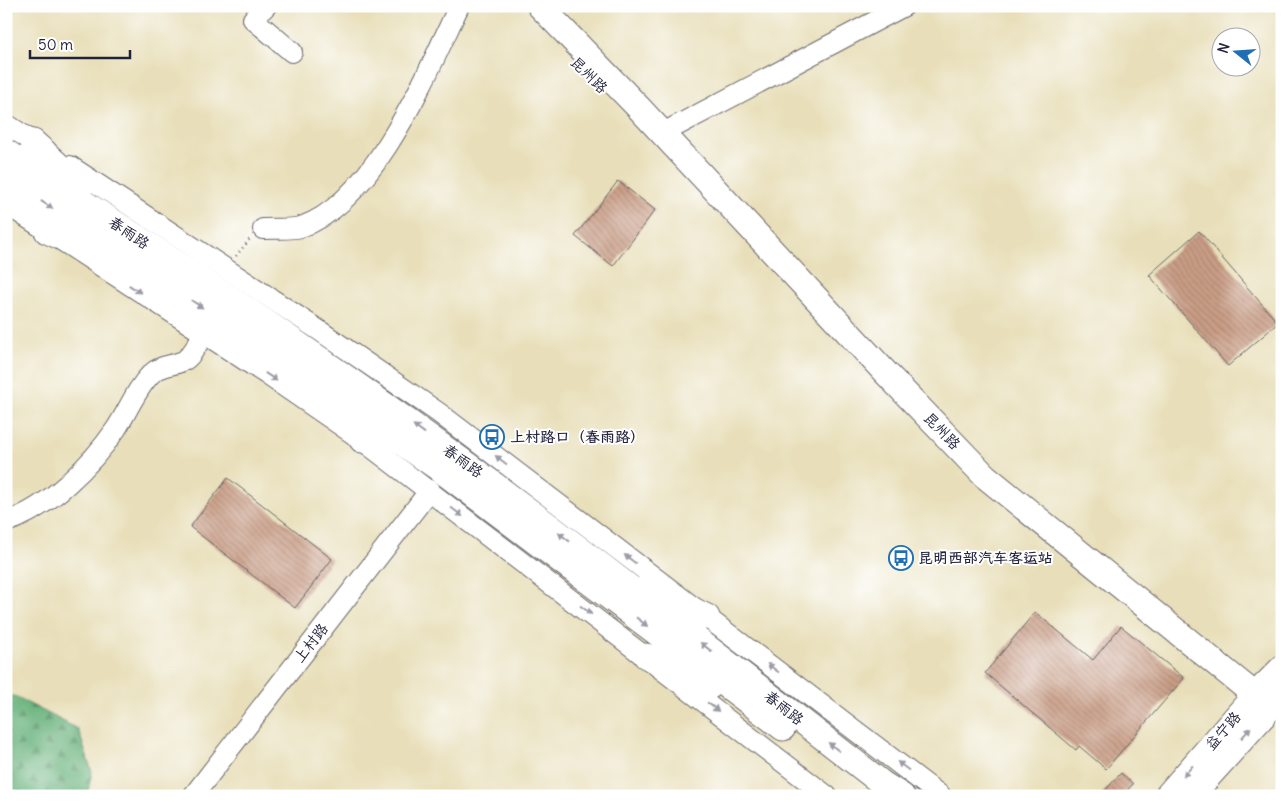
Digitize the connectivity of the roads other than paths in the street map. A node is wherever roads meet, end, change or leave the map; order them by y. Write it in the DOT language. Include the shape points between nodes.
graph roads {
  1 [pos="266,6"];
  2 [pos="459,6"];
  3 [pos="526,6"];
  4 [pos="540,6"];
  5 [pos="904,6"];
  6 [pos="292,52"];
  7 [pos="6,124"];
  8 [pos="661,134"];
  9 [pos="33,142"];
  10 [pos="6,152"];
  11 [pos="6,178"];
  12 [pos="6,204"];
  13 [pos="263,229"];
  14 [pos="47,231"];
  15 [pos="136,237"];
  16 [pos="167,284"];
  17 [pos="204,334"];
  18 [pos="324,388"];
  19 [pos="362,440"];
  20 [pos="430,490"];
  21 [pos="6,522"];
  22 [pos="598,563"];
  23 [pos="707,617"];
  24 [pos="646,656"];
  25 [pos="1282,668"];
  26 [pos="1272,704"];
  27 [pos="766,715"];
  28 [pos="193,796"];
  29 [pos="827,796"];
  30 [pos="869,796"];
  31 [pos="902,796"];
  32 [pos="942,796"];
  33 [pos="1167,796"];
  34 [pos="1191,796"];
  1 -- 6 [label="street" via="253,19"];
  2 -- 13 [label="street" via="394,136 351,194 337,207 300,227"];
  3 -- 8 [label="main road, 昆州路" via="567,53 632,117"];
  4 -- 8 [label="main road, 昆州路"];
  5 -- 8 [label="street"];
  7 -- 9 [label="street"];
  8 -- 26 [label="main road, 昆州路" via="985,476"];
  9 -- 15 [label="main road"];
  23 -- 9 [label="street, one-way" via="439,413"];
  10 -- 15 [label="main road, 春雨路"];
  11 -- 16 [label="main road, 春雨路, one-way"];
  12 -- 14 [label="street"];
  14 -- 16 [label="main road"];
  14 -- 17 [label="street, one-way"];
  22 -- 15 [label="main road, 春雨路, one-way" via="339,372"];
  16 -- 18 [label="main road, 春雨路, one-way"];
  17 -- 19 [label="street, one-way"];
  17 -- 21 [label="street" via="184,361 153,372 89,463 40,504"];
  18 -- 19 [label="main road"];
  18 -- 27 [label="main road, 春雨路, one-way" via="525,532"];
  19 -- 20 [label="street"];
  20 -- 24 [label="street, one-way"];
  20 -- 28 [label="street, 上村路"];
  22 -- 23 [label="main road"];
  31 -- 22 [label="main road, 春雨路, one-way"];
  32 -- 23 [label="street, one-way"];
  24 -- 27 [label="main road"];
  24 -- 29 [label="street, one-way"];
  25 -- 26 [label="main road, 益宁路"];
  26 -- 33 [label="main road, 益宁路, one-way"];
  34 -- 26 [label="main road, 益宁路, one-way"];
  27 -- 30 [label="main road, 春雨路"];
}
